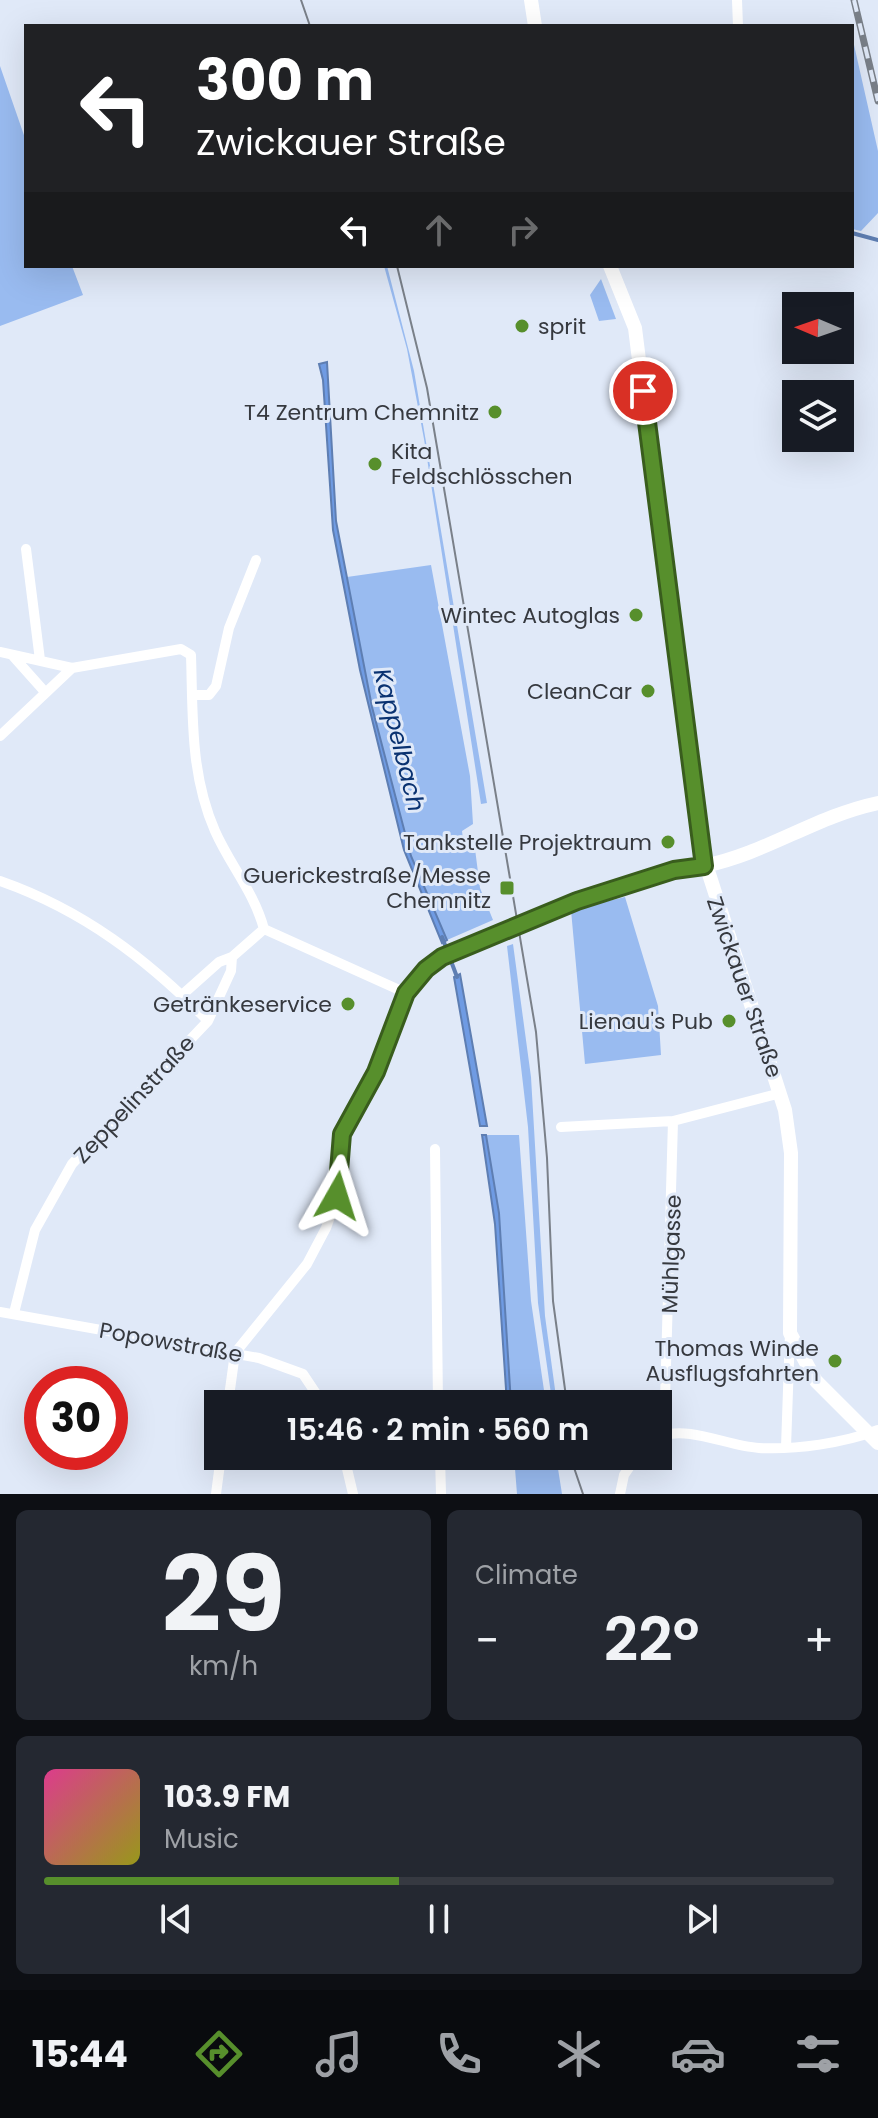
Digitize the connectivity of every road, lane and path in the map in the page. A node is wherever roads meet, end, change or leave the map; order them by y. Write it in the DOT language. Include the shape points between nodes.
graph roads {
  1 [pos="531,0"];
  2 [pos="737,0"];
  3 [pos="535,24"];
  4 [pos="738,24"];
  5 [pos="611,268"];
  6 [pos="26,549"];
  7 [pos="256,560"];
  8 [pos="0,652"];
  9 [pos="12,655"];
  10 [pos="40,660"];
  11 [pos="72,668"];
  12 [pos="45,692"];
  13 [pos="192,695"];
  14 [pos="0,736"];
  15 [pos="878,803"];
  16 [pos="704,866"];
  17 [pos="0,881"];
  18 [pos="264,929"];
  19 [pos="232,957"];
  20 [pos="406,993"];
  21 [pos="182,995"];
  22 [pos="208,1021"];
  23 [pos="781,1093"];
  24 [pos="673,1121"];
  25 [pos="561,1127"];
  26 [pos="435,1149"];
  27 [pos="0,1312"];
  28 [pos="14,1313"];
  29 [pos="790,1333"];
  30 [pos="235,1353"];
  31 [pos="230,1390"];
  32 [pos="314,1390"];
  33 [pos="438,1390"];
  34 [pos="663,1390"];
  35 [pos="672,1435"];
  36 [pos="875,1435"];
  37 [pos="786,1447"];
  38 [pos="219,1470"];
  39 [pos="347,1470"];
  40 [pos="440,1470"];
  41 [pos="627,1470"];
  42 [pos="216,1494"];
  43 [pos="353,1494"];
  44 [pos="441,1494"];
  45 [pos="620,1494"];
  1 -- 3 [label="main road"];
  2 -- 4 [label="street"];
  5 -- 16 [label="main road, Zwickauer Straße" via="635,328"];
  6 -- 10 [label="street"];
  7 -- 13 [label="street" via="229,628 216,686 209,695"];
  8 -- 9 [label="street"];
  9 -- 10 [label="street"];
  9 -- 12 [label="street"];
  10 -- 11 [label="street"];
  11 -- 12 [label="street"];
  11 -- 13 [label="street" via="181,649 191,655"];
  12 -- 14 [label="street"];
  13 -- 18 [label="street" via="192,743 202,798 230,861 257,902"];
  15 -- 16 [label="main road" via="817,821 760,851"];
  16 -- 20 [label="street" via="674,870 577,901 442,957"];
  16 -- 23 [label="main road, Zwickauer Straße"];
  17 -- 21 [label="street, Zeppelinstraße" via="87,920 137,954"];
  18 -- 19 [label="street"];
  18 -- 20 [label="street"];
  19 -- 21 [label="street"];
  19 -- 22 [label="street, Zeppelinstraße"];
  20 -- 30 [label="street" via="376,1072 342,1134 337,1196 326,1228 307,1264"];
  21 -- 22 [label="street, Zeppelinstraße"];
  22 -- 28 [label="street, Zeppelinstraße" via="72,1164 35,1230"];
  23 -- 24 [label="street"];
  23 -- 29 [label="main road, Zwickauer Straße" via="791,1153"];
  24 -- 25 [label="street"];
  24 -- 34 [label="street, Mühlgasse"];
  26 -- 33 [label="street"];
  27 -- 28 [label="street, Popowstraße"];
  28 -- 30 [label="street, Popowstraße"];
  29 -- 36 [label="main road, Zwickauer Straße" via="816,1381"];
  29 -- 37 [label="street, Zwickauer Straße"];
  30 -- 31 [label="street"];
  30 -- 32 [label="street, Popowstraße" via="303,1374"];
  35 -- 37 [label="street"];
  36 -- 37 [label="street"];
  38 -- 42 [label="street"];
  39 -- 43 [label="street"];
  40 -- 44 [label="street"];
  41 -- 45 [label="street"];
}
